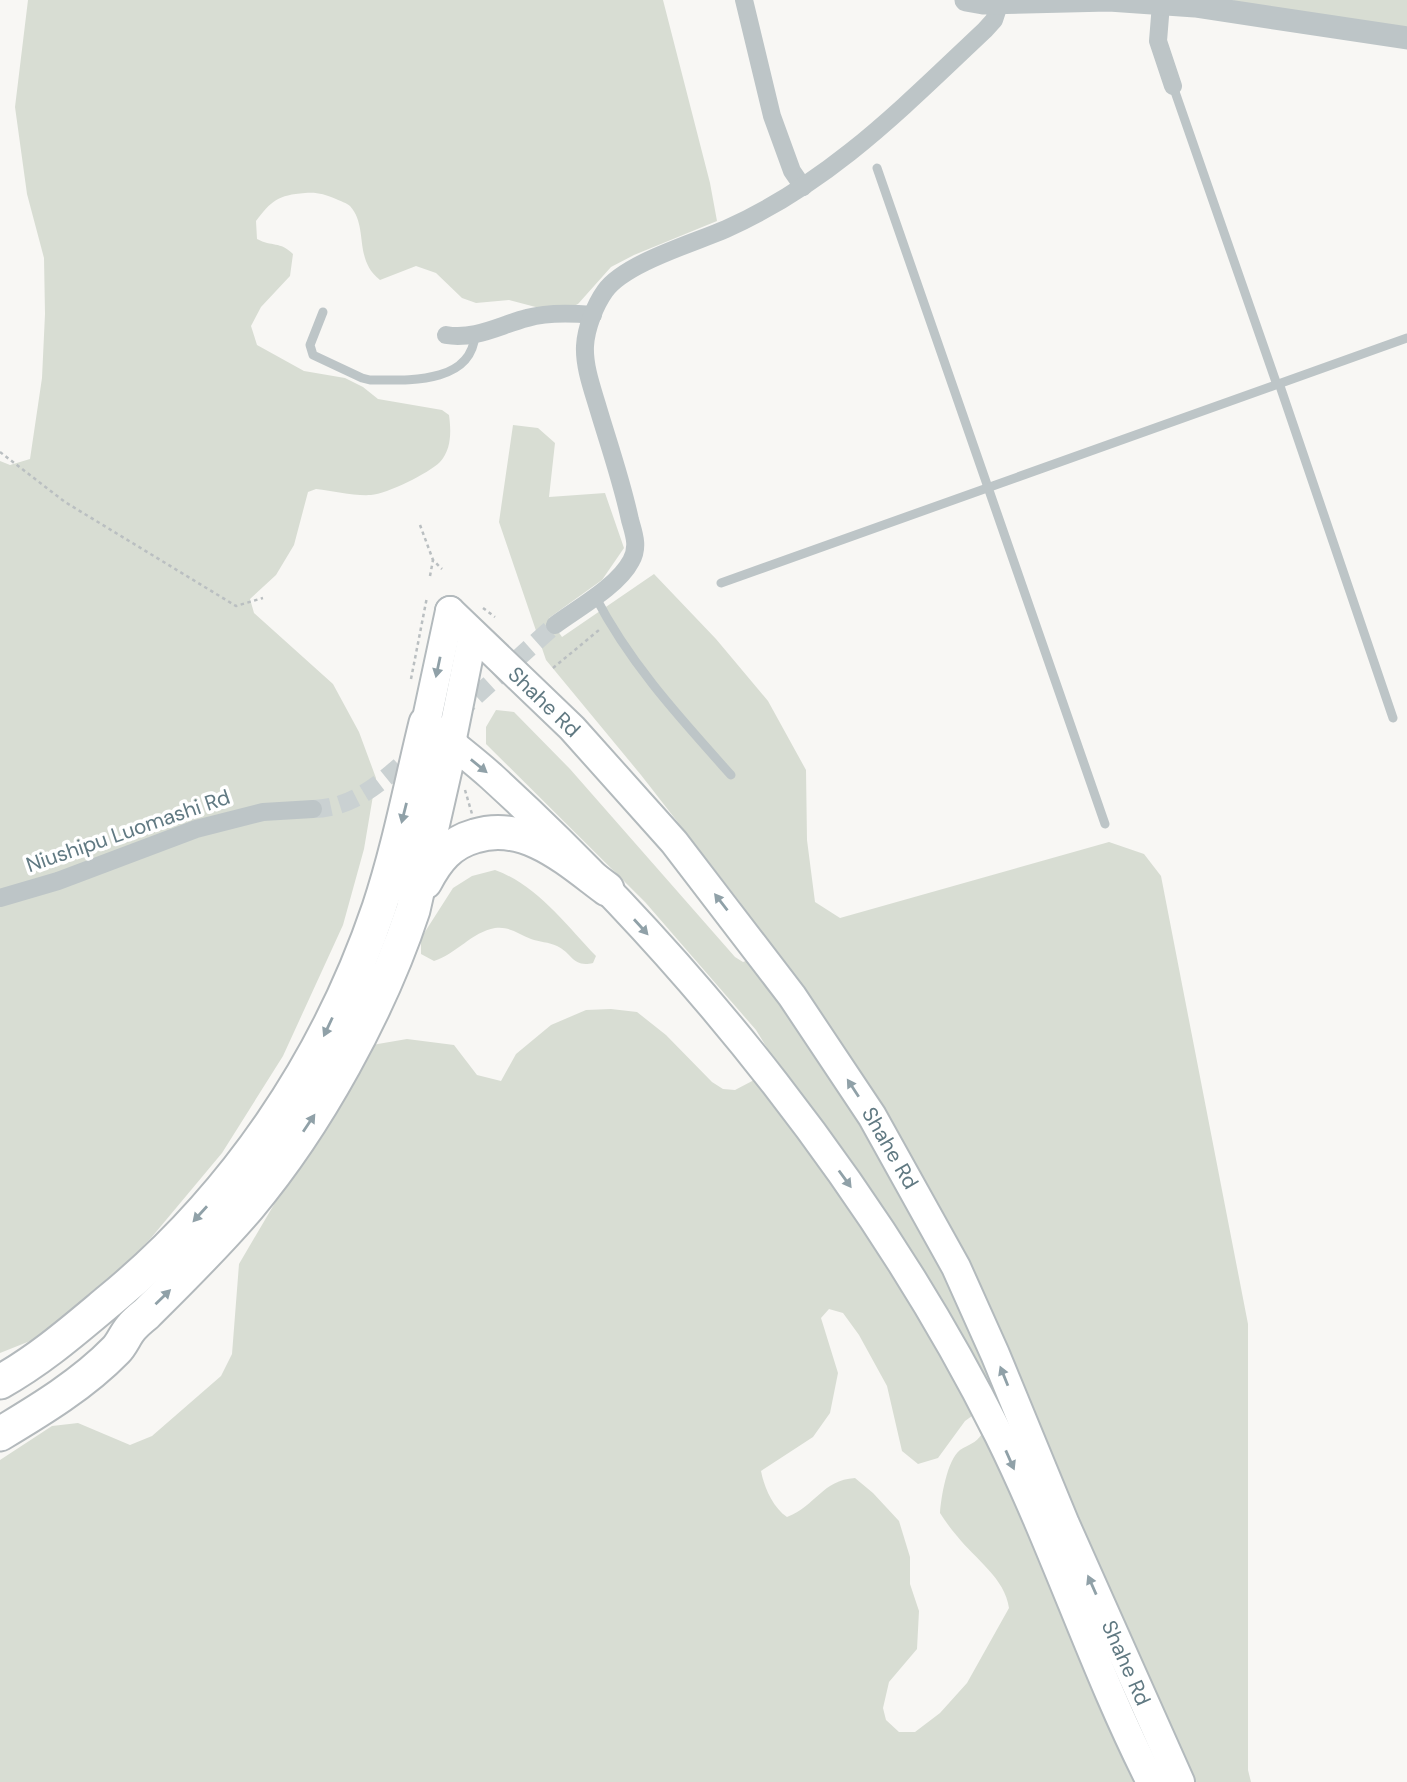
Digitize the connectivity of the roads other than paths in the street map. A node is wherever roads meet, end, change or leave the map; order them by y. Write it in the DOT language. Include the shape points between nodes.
graph roads {
  1 [pos="744,0"];
  2 [pos="966,0"];
  3 [pos="1000,2"];
  4 [pos="1161,4"];
  5 [pos="1407,38"];
  6 [pos="1173,86"];
  7 [pos="877,168"];
  8 [pos="803,187"];
  9 [pos="323,312"];
  10 [pos="593,315"];
  11 [pos="446,335"];
  12 [pos="475,335"];
  13 [pos="1407,338"];
  14 [pos="1278,384"];
  15 [pos="988,487"];
  16 [pos="721,583"];
  17 [pos="595,596"];
  18 [pos="555,625"];
  19 [pos="473,634"];
  20 [pos="1393,718"];
  21 [pos="439,733"];
  22 [pos="730,775"];
  23 [pos="313,809"];
  24 [pos="1105,824"];
  25 [pos="607,889"];
  26 [pos="0,898"];
  27 [pos="410,920"];
  28 [pos="87,1319"];
  29 [pos="131,1328"];
  30 [pos="0,1368"];
  31 [pos="0,1382"];
  32 [pos="0,1412"];
  33 [pos="0,1434"];
  34 [pos="1151,1782"];
  35 [pos="1180,1782"];
  1 -- 8 [label="street" via="772,116 792,172"];
  2 -- 3 [label="street"];
  3 -- 4 [label="street"];
  3 -- 8 [label="street" via="994,20 968,45 847,157"];
  4 -- 5 [label="street"];
  4 -- 6 [label="street" via="1158,41"];
  6 -- 14 [label="lane"];
  7 -- 15 [label="lane"];
  8 -- 10 [label="street" via="747,219 626,274 604,292"];
  9 -- 12 [label="lane" via="310,345 313,355 370,380 447,374 466,357"];
  10 -- 12 [label="street" via="540,315"];
  10 -- 17 [label="street" via="586,361 636,550 622,573"];
  11 -- 12 [label="street"];
  13 -- 14 [label="lane"];
  14 -- 15 [label="lane"];
  14 -- 20 [label="lane"];
  15 -- 16 [label="lane"];
  15 -- 24 [label="lane"];
  17 -- 18 [label="street"];
  17 -- 22 [label="lane" via="624,648"];
  19 -- 21 [label="main road"];
  19 -- 21 [label="main road, Shahe Rd, one-way" via="438,604"];
  35 -- 19 [label="main road, Shahe Rd, one-way" via="956,1267 872,1116 792,996 674,842 572,728"];
  21 -- 25 [label="main road, Shahe Rd, one-way"];
  21 -- 27 [label="highway"];
  21 -- 28 [label="highway, one-way" via="378,908 326,1034 281,1112 201,1214 144,1272"];
  23 -- 26 [label="street, Niushipu Luomashi Rd" via="263,812 197,829"];
  25 -- 27 [label="highway" via="541,858 498,851 456,868"];
  25 -- 34 [label="main road, Shahe Rd, one-way" via="748,1049 850,1186 910,1279 999,1436"];
  29 -- 27 [label="highway, one-way" via="231,1226 284,1161 343,1066"];
  28 -- 30 [label="highway"];
  28 -- 31 [label="highway" via="41,1357"];
  29 -- 32 [label="highway"];
  29 -- 33 [label="highway" via="117,1349 69,1390"];
}
